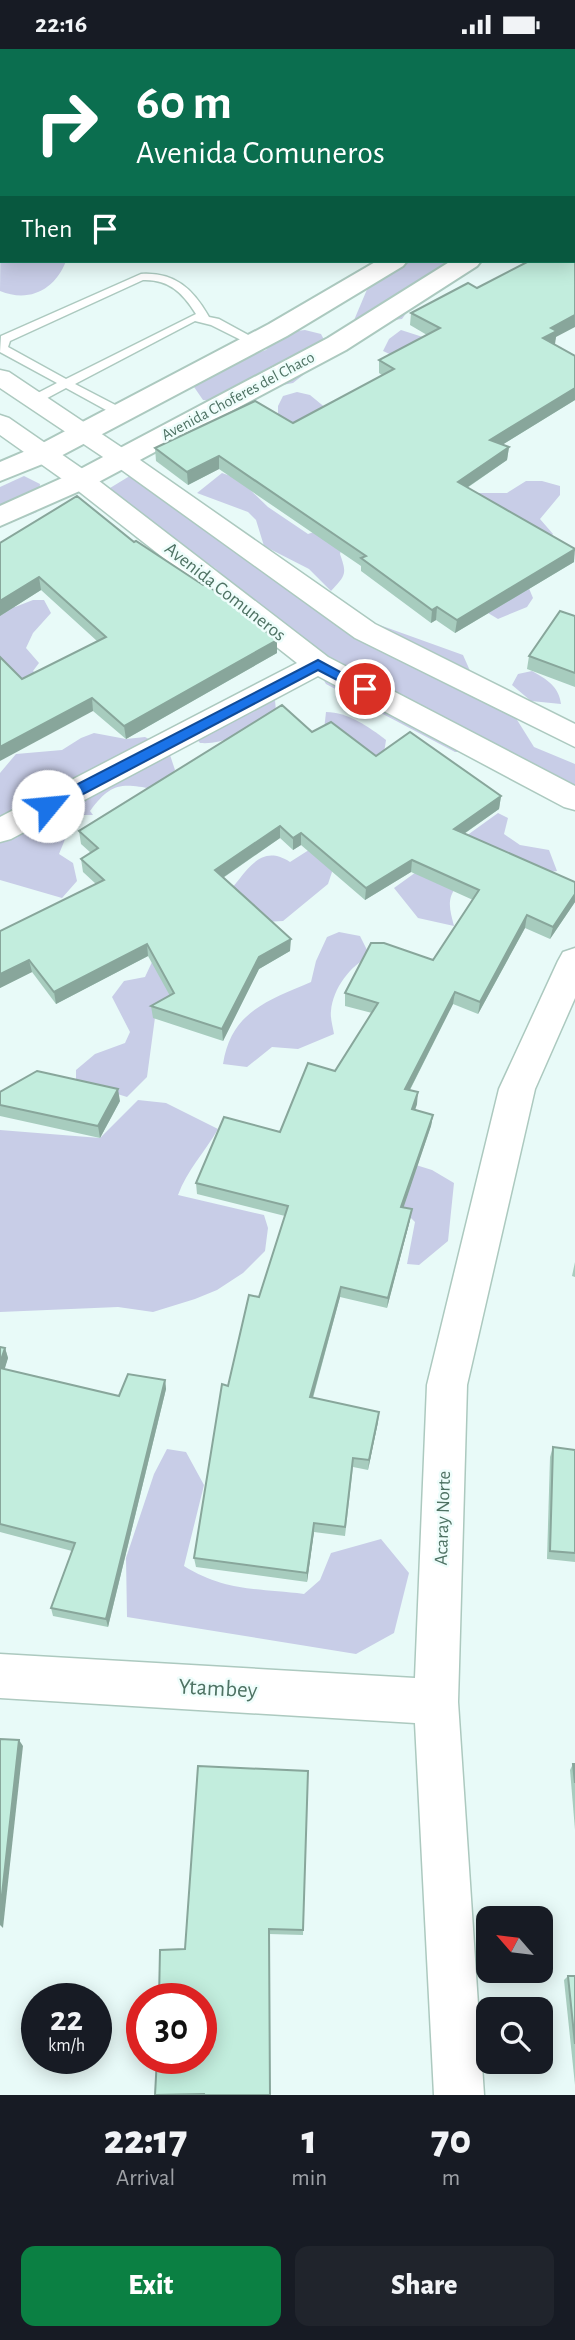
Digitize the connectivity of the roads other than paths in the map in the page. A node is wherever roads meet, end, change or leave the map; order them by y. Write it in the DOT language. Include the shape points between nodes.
graph roads {
  1 [pos="391,263"];
  2 [pos="465,263"];
  3 [pos="204,318"];
  4 [pos="255,342"];
  5 [pos="0,377"];
  6 [pos="63,385"];
  7 [pos="34,400"];
  8 [pos="121,413"];
  9 [pos="0,423"];
  10 [pos="85,432"];
  11 [pos="45,453"];
  12 [pos="121,458"];
  13 [pos="0,472"];
  14 [pos="81,480"];
  15 [pos="0,517"];
  16 [pos="318,664"];
  17 [pos="575,737"];
  18 [pos="575,799"];
  19 [pos="0,831"];
  20 [pos="575,961"];
  21 [pos="0,1676"];
  22 [pos="436,1702"];
  23 [pos="459,2095"];
  1 -- 4 [label="street"];
  2 -- 12 [label="street, Avenida Choferes del Chaco" via="337,344"];
  3 -- 4 [label="lane"];
  3 -- 6 [label="lane" via="194,317"];
  3 -- 6 [label="lane" via="183,287 156,275 141,277 5,339 2,348"];
  4 -- 8 [label="street"];
  5 -- 7 [label="street"];
  6 -- 7 [label="lane"];
  6 -- 8 [label="lane"];
  7 -- 10 [label="street"];
  8 -- 10 [label="street"];
  9 -- 11 [label="street, Avenida Comuneros"];
  10 -- 11 [label="street"];
  10 -- 12 [label="street"];
  11 -- 13 [label="street"];
  11 -- 14 [label="street, Avenida Comuneros"];
  12 -- 14 [label="street, Avenida Choferes del Chaco"];
  12 -- 17 [label="street" via="365,631"];
  14 -- 15 [label="street, Avenida Choferes del Chaco"];
  14 -- 16 [label="street, Avenida Comuneros"];
  16 -- 18 [label="street, Avenida Comuneros"];
  16 -- 19 [label="street"];
  20 -- 22 [label="street, Acaray Norte" via="517,1089 447,1385"];
  21 -- 22 [label="street, Ytambey"];
  22 -- 23 [label="street, Acaray Norte"];
}
